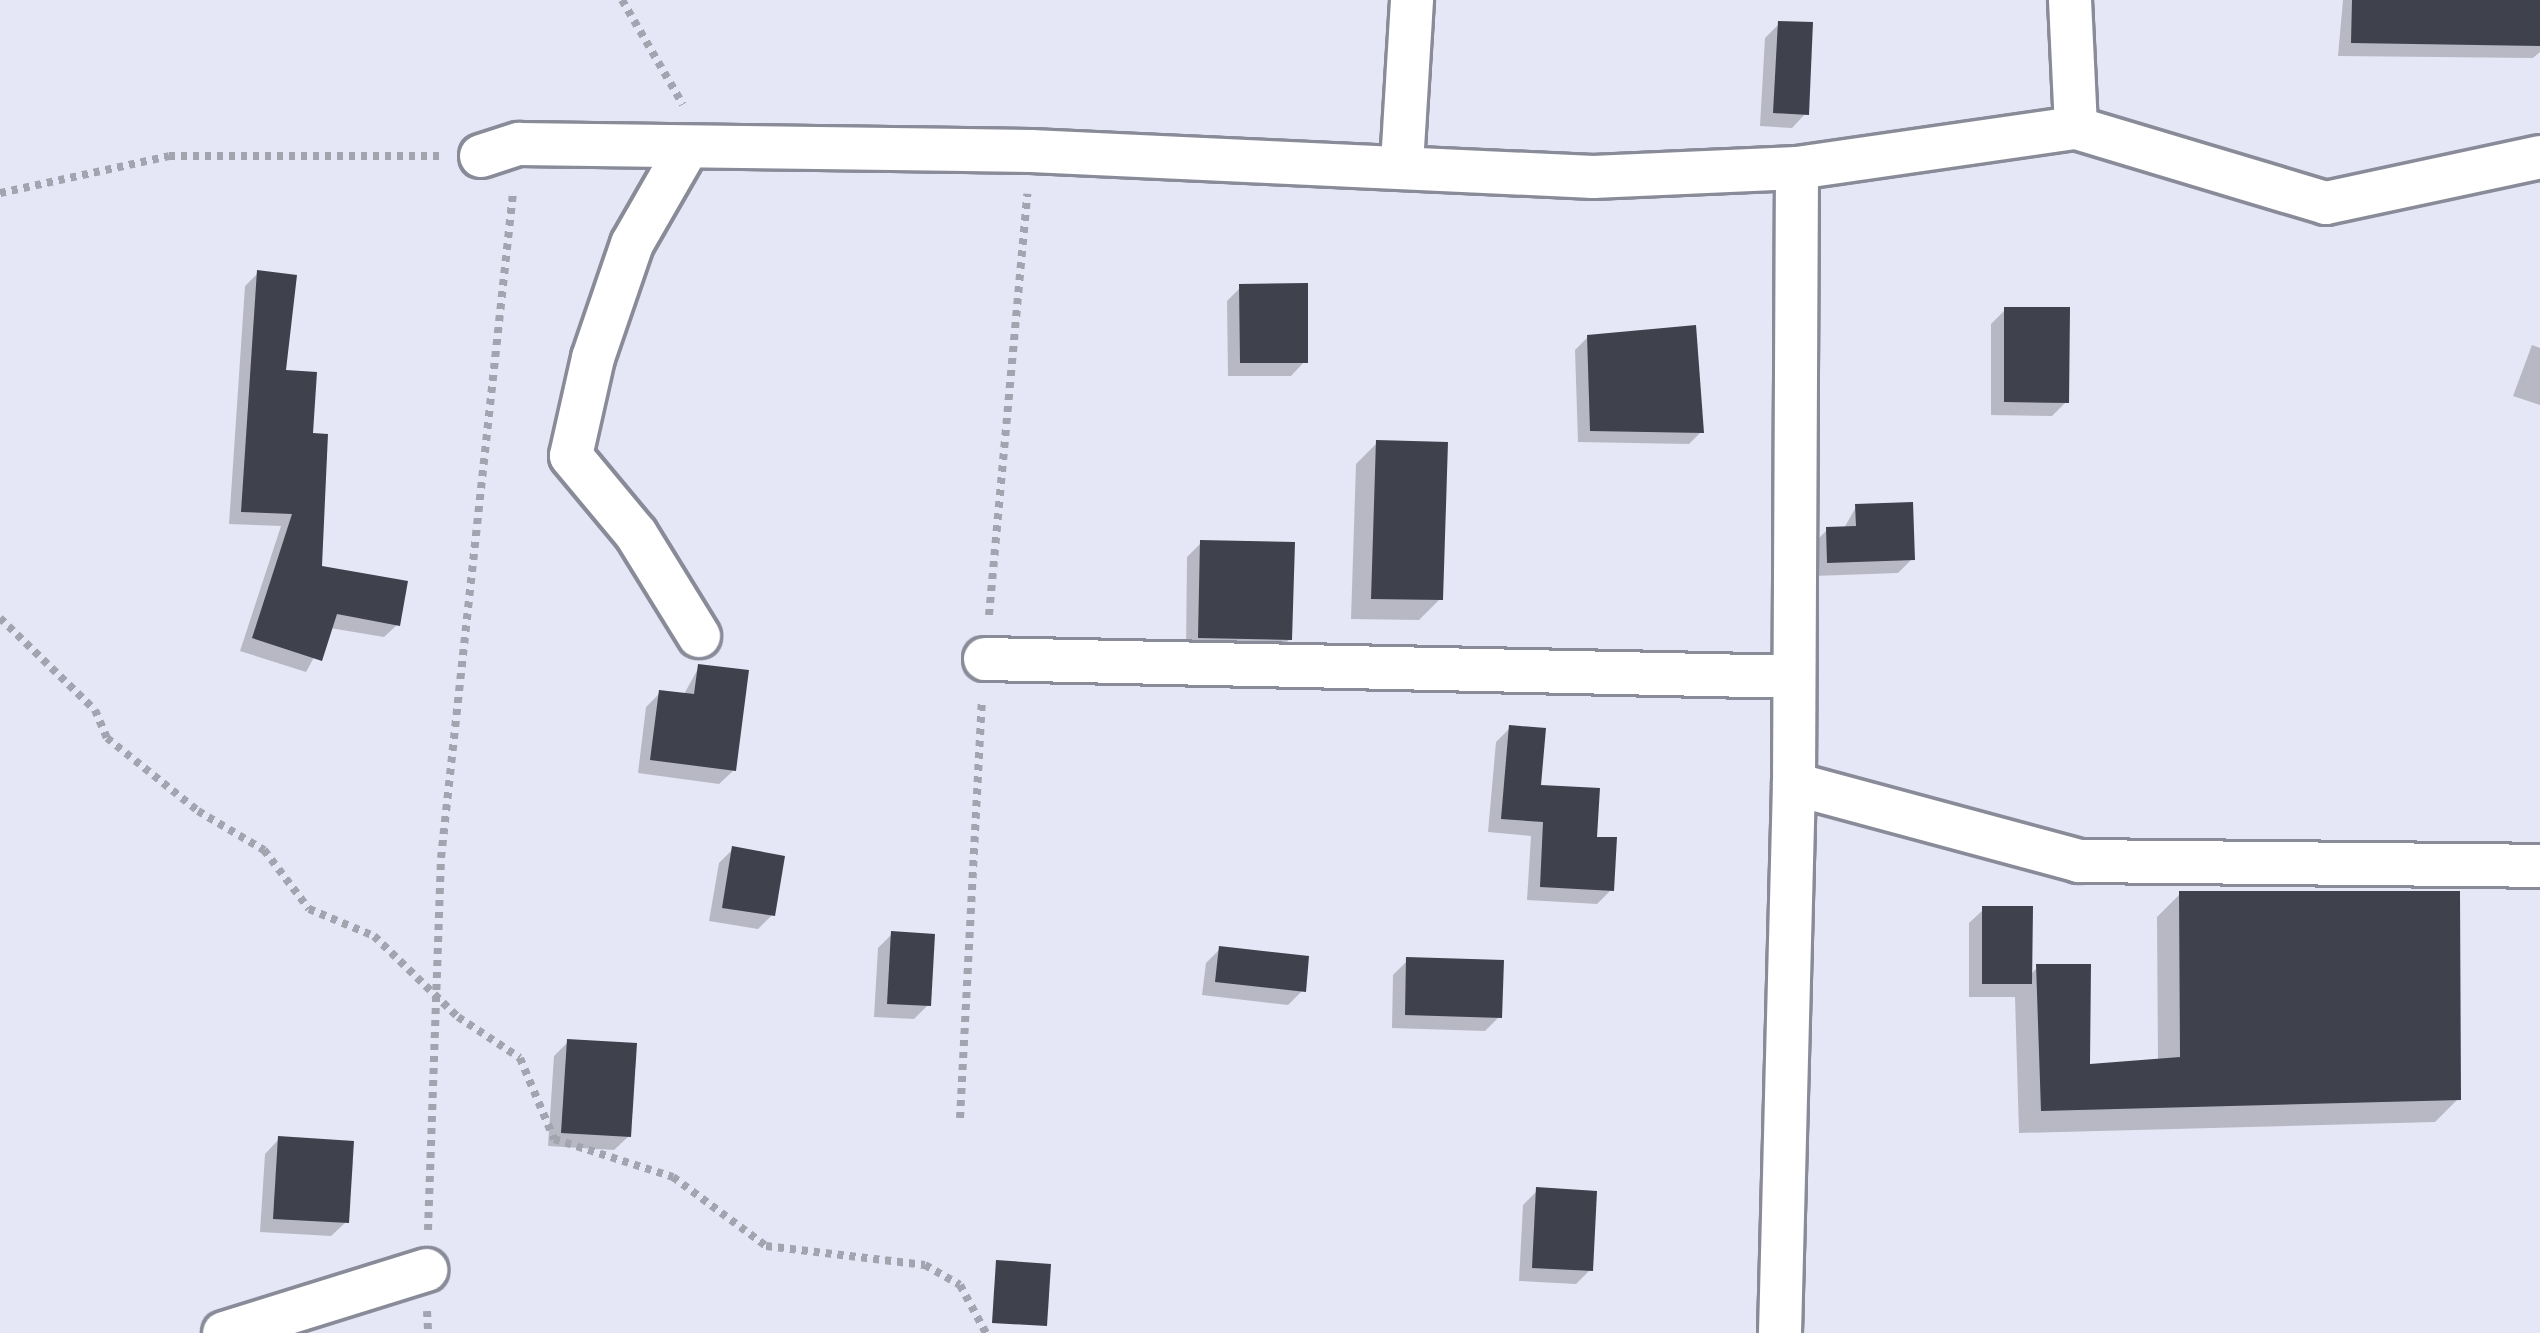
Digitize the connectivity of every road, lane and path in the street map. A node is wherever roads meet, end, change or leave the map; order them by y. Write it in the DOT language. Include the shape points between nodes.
graph roads {
  1 [pos="622,0"];
  2 [pos="1412,0"];
  3 [pos="2069,0"];
  4 [pos="2076,128"];
  5 [pos="500,150"];
  6 [pos="686,150"];
  7 [pos="747,152"];
  8 [pos="2540,157"];
  9 [pos="1402,164"];
  10 [pos="1797,169"];
  11 [pos="0,193"];
  12 [pos="0,618"];
  13 [pos="699,636"];
  14 [pos="985,658"];
  15 [pos="1794,677"];
  16 [pos="1794,784"];
  17 [pos="2540,866"];
  18 [pos="436,994"];
  19 [pos="426,1270"];
  20 [pos="224,1333"];
  21 [pos="428,1333"];
  22 [pos="986,1333"];
  23 [pos="1780,1333"];
  1 -- 7 [label="path" via="684,107"];
  2 -- 9 [label="street"];
  3 -- 4 [label="street"];
  4 -- 8 [label="street" via="2326,203"];
  4 -- 10 [label="street"];
  5 -- 6 [label="street"];
  5 -- 11 [label="path" via="169,156"];
  5 -- 18 [label="path"];
  6 -- 7 [label="street"];
  6 -- 13 [label="street" via="632,244 571,456 636,534"];
  7 -- 9 [label="street" via="1031,151"];
  9 -- 10 [label="street" via="1593,177"];
  10 -- 15 [label="street"];
  12 -- 18 [label="path" via="95,710 106,738 198,811 264,850 309,909 374,936"];
  14 -- 15 [label="street"];
  15 -- 16 [label="street"];
  16 -- 17 [label="street" via="2079,860"];
  16 -- 23 [label="street"];
  18 -- 19 [label="path"];
  18 -- 22 [label="path" via="520,1058 554,1138 673,1178 766,1246 925,1265 960,1286"];
  19 -- 20 [label="street"];
  19 -- 21 [label="path"];
}
